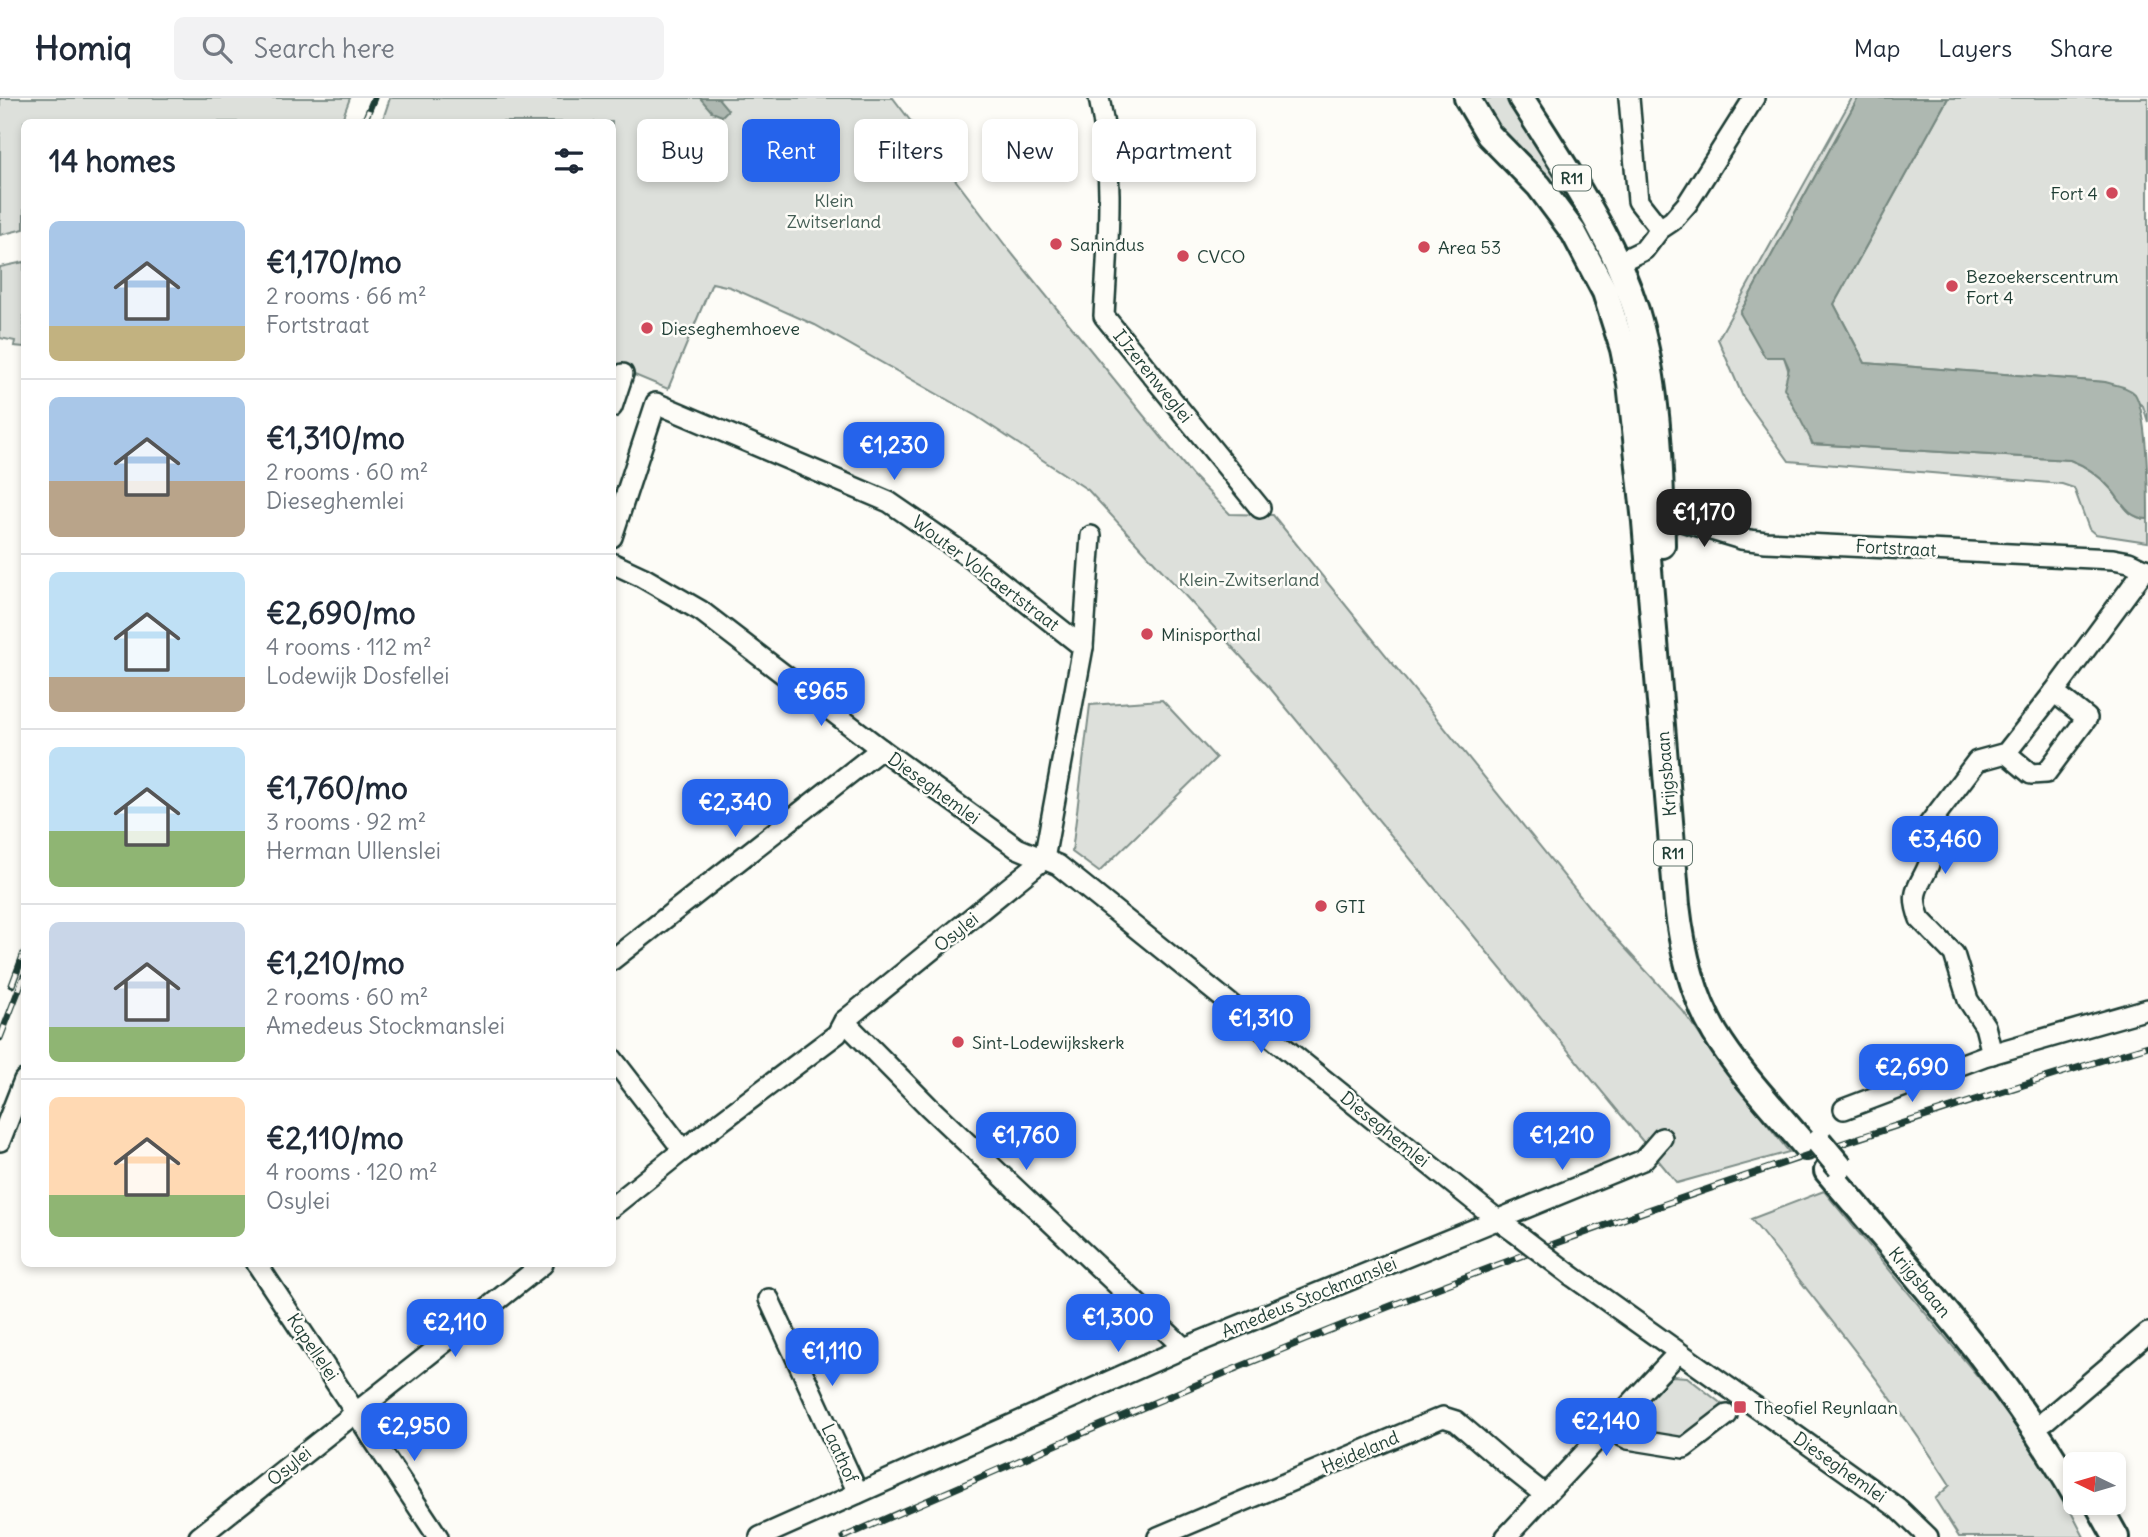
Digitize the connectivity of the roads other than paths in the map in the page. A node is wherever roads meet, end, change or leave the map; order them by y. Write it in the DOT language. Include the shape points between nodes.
graph roads {
  1 [pos="1099,98"];
  2 [pos="1467,98"];
  3 [pos="1521,98"];
  4 [pos="1629,98"];
  5 [pos="1754,98"];
  6 [pos="1660,229"];
  7 [pos="1617,262"];
  8 [pos="623,374"];
  9 [pos="616,395"];
  10 [pos="1260,508"];
  11 [pos="1654,521"];
  12 [pos="616,525"];
  13 [pos="1091,536"];
  14 [pos="616,565"];
  15 [pos="2146,570"];
  16 [pos="1083,647"];
  17 [pos="2054,692"];
  18 [pos="881,749"];
  19 [pos="2006,753"];
  20 [pos="1044,859"];
  21 [pos="616,957"];
  22 [pos="2148,1009"];
  23 [pos="844,1021"];
  24 [pos="1992,1054"];
  25 [pos="616,1063"];
  26 [pos="21,1088"];
  27 [pos="1844,1109"];
  28 [pos="1662,1138"];
  29 [pos="0,1141"];
  30 [pos="683,1150"];
  31 [pos="1833,1169"];
  32 [pos="616,1204"];
  33 [pos="1498,1220"];
  34 [pos="259,1267"];
  35 [pos="536,1269"];
  36 [pos="769,1299"];
  37 [pos="2148,1333"];
  38 [pos="1184,1348"];
  39 [pos="1678,1353"];
  40 [pos="356,1412"];
  41 [pos="1727,1415"];
  42 [pos="2046,1420"];
  43 [pos="1606,1428"];
  44 [pos="2067,1452"];
  45 [pos="2063,1474"];
  46 [pos="858,1493"];
  47 [pos="1545,1495"];
  48 [pos="2087,1516"];
  49 [pos="2104,1516"];
  50 [pos="1918,1534"];
  51 [pos="199,1537"];
  52 [pos="438,1537"];
  53 [pos="760,1537"];
  54 [pos="1158,1537"];
  55 [pos="1506,1537"];
  56 [pos="2098,1537"];
  57 [pos="2116,1537"];
  1 -- 10 [label="street, IJzerenweglei" via="1110,195 1104,316"];
  2 -- 11 [label="main road, Krijgsbaan / R11" via="1489,135 1556,206 1605,292 1630,383"];
  3 -- 7 [label="main road, Krijgsbaan / R11" via="1571,176"];
  4 -- 6 [label="street" via="1638,201"];
  5 -- 6 [label="street" via="1687,204"];
  6 -- 7 [label="street" via="1644,250"];
  7 -- 11 [label="main road, Krijgsbaan / R11" via="1648,359 1656,431"];
  8 -- 9 [label="street"];
  11 -- 15 [label="street, Fortstraat" via="1678,520 1766,542 2072,555 2113,559"];
  11 -- 31 [label="main road, Krijgsbaan / R11" via="1677,905 1685,956 1714,1031 1737,1065"];
  12 -- 16 [label="street, Wouter Volcaertstraat" via="656,403 889,502 973,560"];
  13 -- 16 [label="street"];
  14 -- 18 [label="street, Dieseghemlei" via="701,611"];
  15 -- 17 [label="street"];
  16 -- 20 [label="street"];
  17 -- 19 [label="street"];
  17 -- 19 [label="street" via="2087,718 2046,773 2031,774"];
  18 -- 20 [label="street, Dieseghemlei" via="1017,848"];
  18 -- 21 [label="street"];
  19 -- 24 [label="street" via="1977,761 1926,828 1931,857 1915,897 1920,919 1954,954"];
  20 -- 23 [label="street, Osylei"];
  20 -- 33 [label="street, Dieseghemlei" via="1058,865"];
  22 -- 24 [label="street"];
  23 -- 30 [label="street, Osylei" via="837,1034"];
  23 -- 38 [label="street"];
  24 -- 27 [label="street"];
  25 -- 30 [label="street"];
  26 -- 29 [label="street"];
  28 -- 33 [label="street, Amedeus Stockmanslei" via="1643,1160"];
  30 -- 32 [label="street, Osylei"];
  31 -- 42 [label="main road, Krijgsbaan / R11" via="1990,1346"];
  31 -- 45 [label="main road, Krijgsbaan / R11" via="1977,1350"];
  33 -- 38 [label="street, Amedeus Stockmanslei"];
  33 -- 39 [label="street, Dieseghemlei, bridge"];
  34 -- 40 [label="street, Kapellelei"];
  35 -- 40 [label="street, Osylei"];
  36 -- 46 [label="street, Laathof"];
  37 -- 42 [label="street"];
  38 -- 46 [label="street, Amedeus Stockmanslei"];
  39 -- 43 [label="street"];
  39 -- 50 [label="street, Dieseghemlei" via="1899,1509"];
  40 -- 51 [label="street, Osylei"];
  40 -- 52 [label="street, Kapellelei"];
  41 -- 43 [label="street" via="1684,1448 1629,1439"];
  42 -- 44 [label="main road, Krijgsbaan / R11"];
  43 -- 47 [label="street"];
  46 -- 53 [label="street, Amedeus Stockmanslei"];
  47 -- 54 [label="street, Heideland" via="1456,1421 1443,1417"];
  47 -- 55 [label="street"];
  48 -- 56 [label="main road"];
  49 -- 57 [label="main road"];
}
